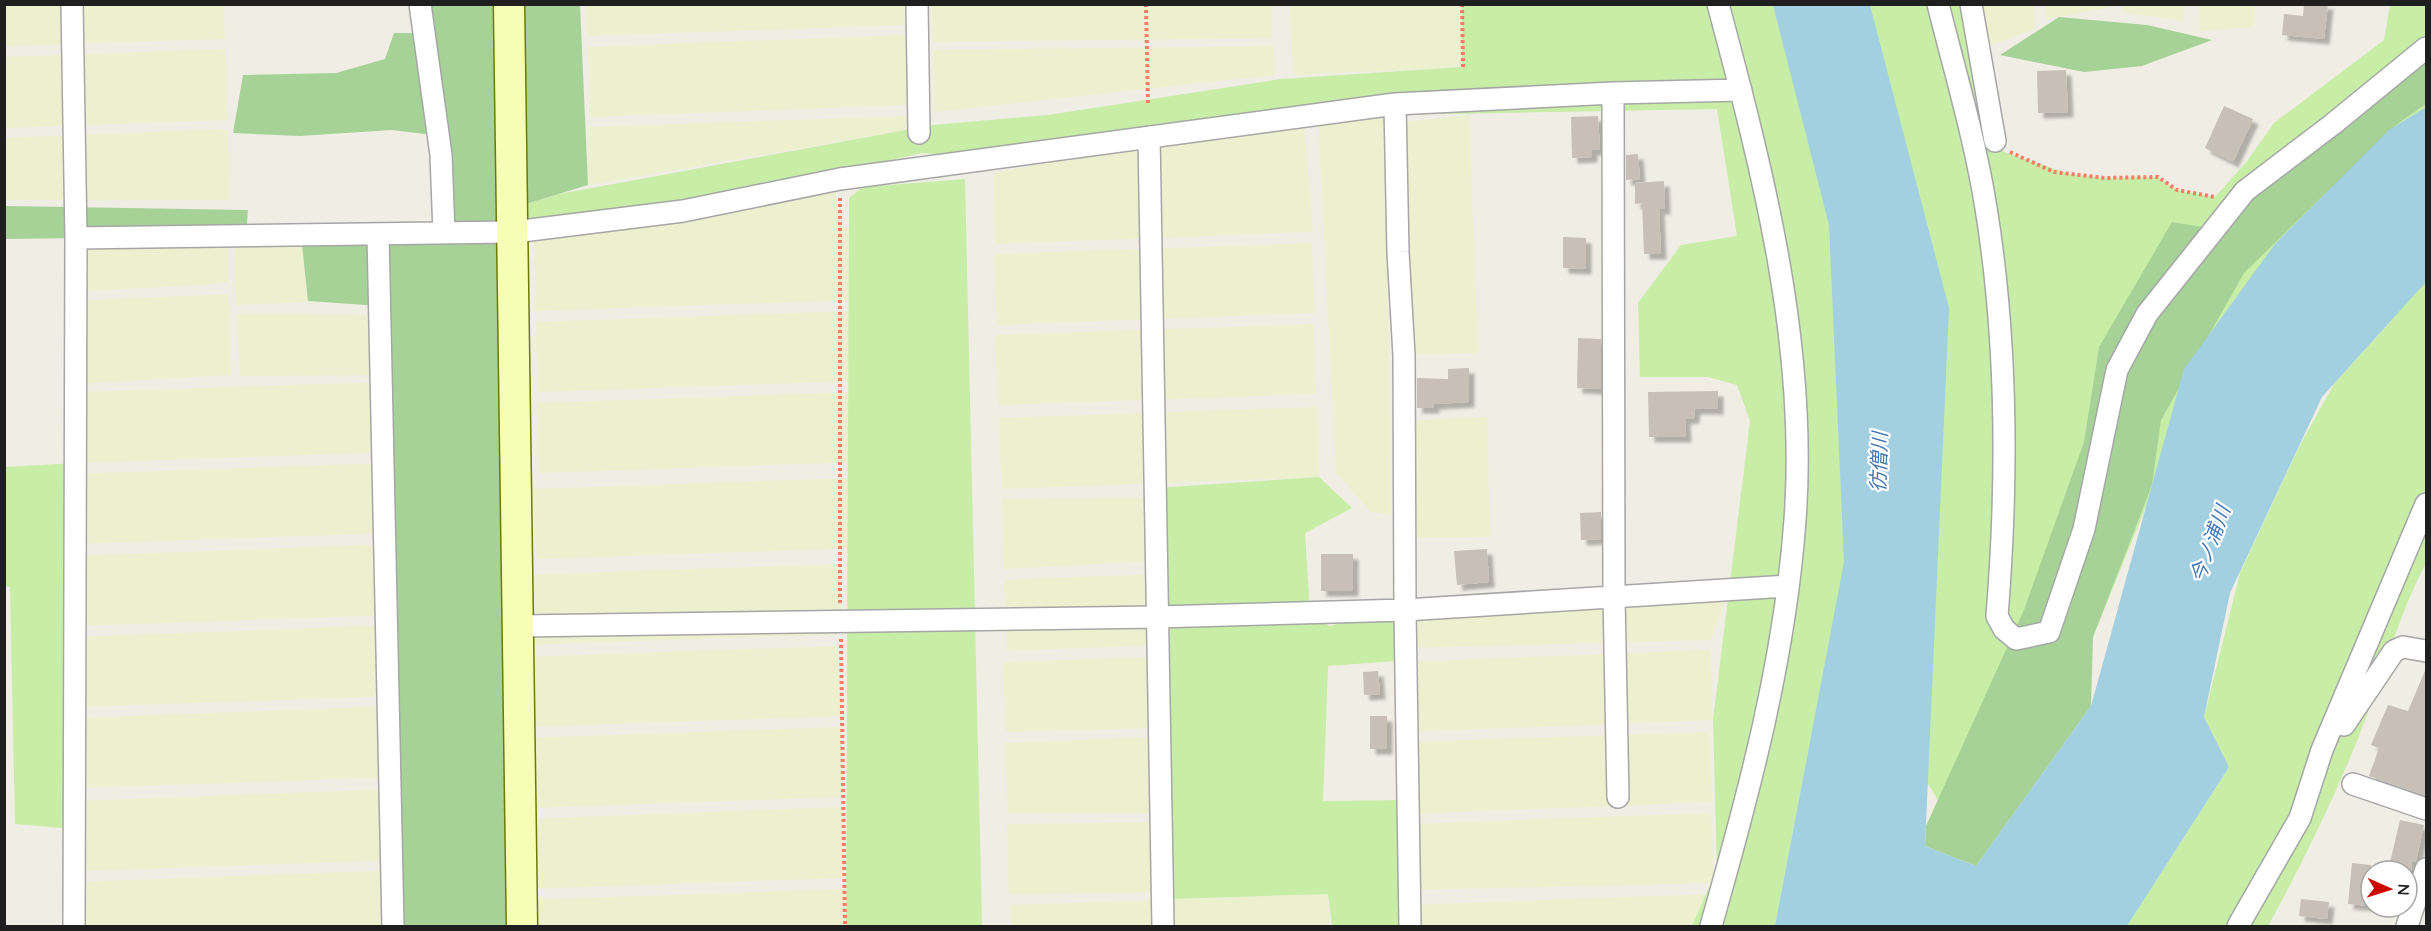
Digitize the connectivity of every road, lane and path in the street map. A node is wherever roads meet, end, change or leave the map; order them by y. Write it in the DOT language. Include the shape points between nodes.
graph roads {
  1 [pos="72,4"];
  2 [pos="420,4"];
  3 [pos="509,4"];
  4 [pos="916,4"];
  5 [pos="1146,4"];
  6 [pos="1462,4"];
  7 [pos="1718,4"];
  8 [pos="1938,4"];
  9 [pos="1971,4"];
  10 [pos="2427,48"];
  11 [pos="1463,67"];
  12 [pos="1741,90"];
  13 [pos="1613,93"];
  14 [pos="1148,103"];
  15 [pos="1395,104"];
  16 [pos="919,133"];
  17 [pos="1149,137"];
  18 [pos="1995,141"];
  19 [pos="840,179"];
  20 [pos="2224,191"];
  21 [pos="514,232"];
  22 [pos="444,233"];
  23 [pos="378,234"];
  24 [pos="76,238"];
  25 [pos="2427,504"];
  26 [pos="1787,586"];
  27 [pos="1614,597"];
  28 [pos="1404,610"];
  29 [pos="1157,617"];
  30 [pos="840,621"];
  31 [pos="520,626"];
  32 [pos="2427,651"];
  33 [pos="2353,784"];
  34 [pos="1618,797"];
  35 [pos="2427,809"];
  36 [pos="2300,818"];
  37 [pos="2427,869"];
  38 [pos="74,927"];
  39 [pos="393,927"];
  40 [pos="522,927"];
  41 [pos="845,927"];
  42 [pos="1162,927"];
  43 [pos="1410,927"];
  44 [pos="1711,927"];
  45 [pos="2238,927"];
  46 [pos="2407,927"];
  1 -- 24 [label="street"];
  2 -- 22 [label="street" via="441,155"];
  3 -- 21 [label="street"];
  4 -- 16 [label="street"];
  5 -- 14 [label="path"];
  6 -- 11 [label="path"];
  7 -- 12 [label="street"];
  8 -- 10 [label="street" via="1986,208 2006,418 1997,616 2016,639 2049,632 2084,529 2117,370 2147,314 2245,191"];
  9 -- 18 [label="street"];
  12 -- 13 [label="street"];
  12 -- 26 [label="street" via="1767,192 1791,353 1795,520"];
  13 -- 15 [label="street"];
  13 -- 27 [label="street"];
  15 -- 17 [label="street"];
  15 -- 28 [label="street" via="1404,355"];
  17 -- 19 [label="street"];
  17 -- 29 [label="street"];
  18 -- 20 [label="path" via="2007,151 2054,172 2105,178 2158,177 2177,190 2216,197"];
  19 -- 21 [label="street" via="683,211"];
  19 -- 30 [label="path"];
  21 -- 22 [label="street"];
  21 -- 31 [label="street"];
  22 -- 23 [label="street"];
  23 -- 24 [label="street"];
  23 -- 39 [label="street"];
  24 -- 38 [label="street"];
  25 -- 36 [label="street" via="2322,750"];
  26 -- 27 [label="street"];
  26 -- 44 [label="street" via="1751,788"];
  27 -- 28 [label="street"];
  27 -- 34 [label="street"];
  28 -- 29 [label="street"];
  28 -- 43 [label="street"];
  29 -- 30 [label="street"];
  29 -- 42 [label="street"];
  30 -- 31 [label="street"];
  30 -- 41 [label="path"];
  31 -- 40 [label="street"];
  32 -- 36 [label="street" via="2403,647 2394,651 2332,746"];
  33 -- 35 [label="street"];
  36 -- 45 [label="street"];
  37 -- 46 [label="street"];
}
